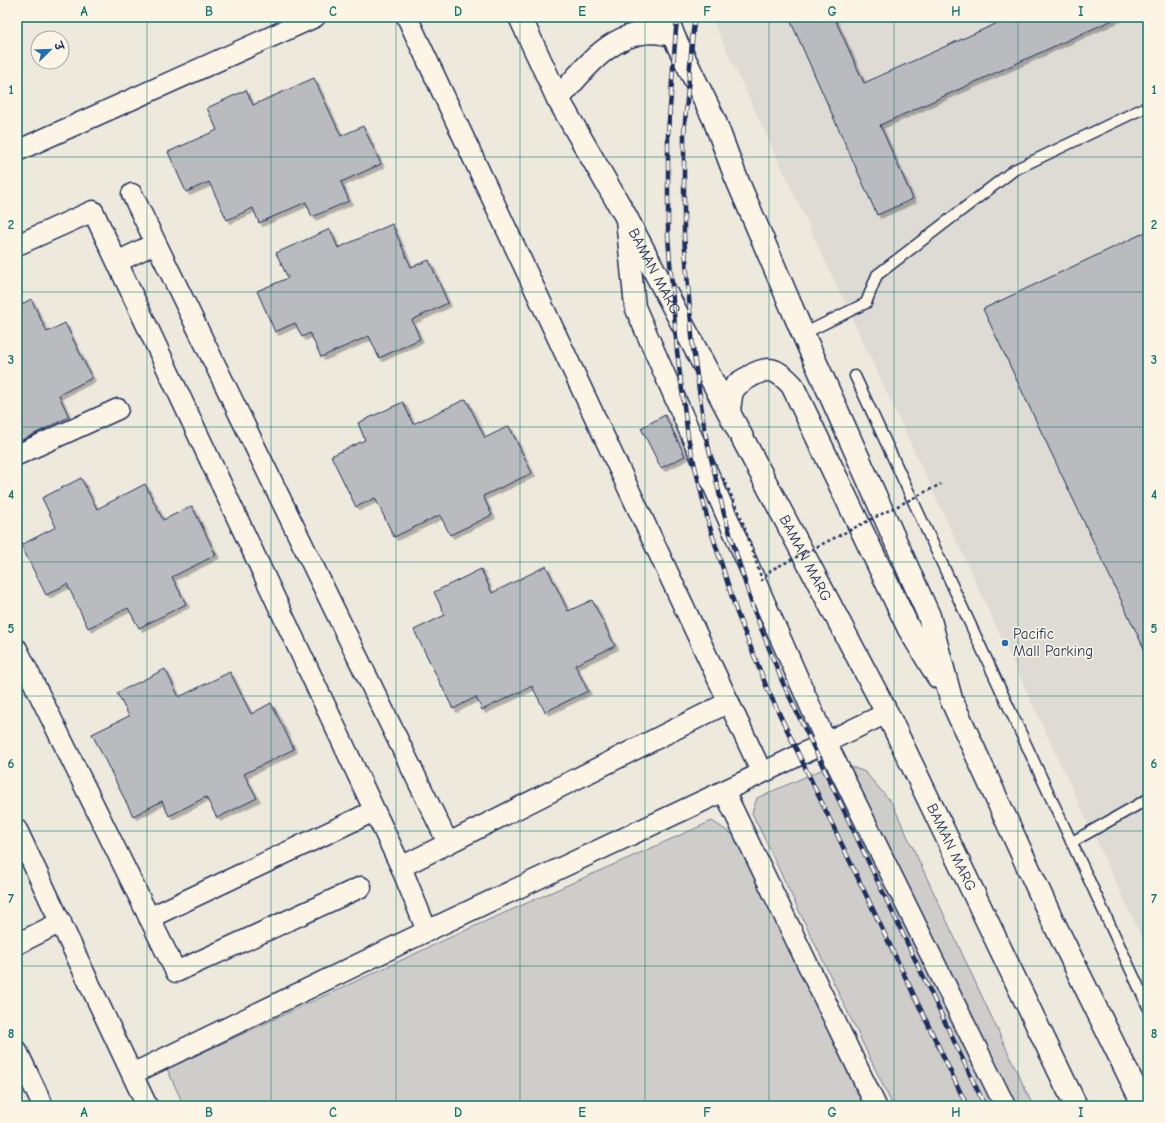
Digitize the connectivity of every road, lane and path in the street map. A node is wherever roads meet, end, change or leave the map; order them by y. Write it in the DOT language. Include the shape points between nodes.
graph roads {
  1 [pos="315,17"];
  2 [pos="408,17"];
  3 [pos="520,17"];
  4 [pos="670,26"];
  5 [pos="558,99"];
  6 [pos="1148,106"];
  7 [pos="17,151"];
  8 [pos="132,194"];
  9 [pos="625,215"];
  10 [pos="156,244"];
  11 [pos="17,245"];
  12 [pos="117,262"];
  13 [pos="803,334"];
  14 [pos="856,376"];
  15 [pos="118,409"];
  16 [pos="729,412"];
  17 [pos="17,455"];
  18 [pos="723,478"];
  19 [pos="941,484"];
  20 [pos="17,649"];
  21 [pos="951,699"];
  22 [pos="729,702"];
  23 [pos="887,713"];
  24 [pos="826,742"];
  25 [pos="762,773"];
  26 [pos="724,791"];
  27 [pos="1148,799"];
  28 [pos="374,811"];
  29 [pos="17,830"];
  30 [pos="1072,842"];
  31 [pos="448,843"];
  32 [pos="400,867"];
  33 [pos="361,886"];
  34 [pos="149,918"];
  35 [pos="60,922"];
  36 [pos="427,931"];
  37 [pos="17,944"];
  38 [pos="1148,1007"];
  39 [pos="17,1051"];
  40 [pos="132,1074"];
  41 [pos="43,1106"];
  42 [pos="147,1106"];
  43 [pos="876,1106"];
  44 [pos="1005,1106"];
  45 [pos="1076,1106"];
  46 [pos="1144,1106"];
  1 -- 7 [label="street"];
  2 -- 22 [label="street"];
  3 -- 5 [label="main road, BAMAN MARG"];
  4 -- 5 [label="main road" via="637,34 617,42 598,54"];
  4 -- 13 [label="main road" via="714,119 735,175"];
  5 -- 9 [label="main road, BAMAN MARG"];
  6 -- 13 [label="lane" via="1014,170 877,275 866,303"];
  8 -- 10 [label="street"];
  9 -- 16 [label="main road, BAMAN MARG"];
  9 -- 24 [label="street" via="636,307"];
  10 -- 12 [label="street"];
  10 -- 31 [label="street"];
  11 -- 12 [label="street" via="93,211"];
  12 -- 28 [label="street"];
  13 -- 21 [label="main road" via="929,616"];
  14 -- 30 [label="lane"];
  15 -- 17 [label="street"];
  16 -- 21 [label="main road" via="732,392 738,383 758,372 769,370 782,374 792,385 909,629"];
  16 -- 23 [label="main road, BAMAN MARG"];
  18 -- 19 [label="path, bridge" via="740,514 762,580 771,570"];
  20 -- 34 [label="street"];
  21 -- 46 [label="main road" via="1049,913"];
  22 -- 25 [label="street"];
  22 -- 31 [label="street"];
  23 -- 24 [label="street"];
  23 -- 45 [label="main road, BAMAN MARG"];
  24 -- 25 [label="street"];
  24 -- 44 [label="street"];
  25 -- 26 [label="street"];
  26 -- 36 [label="street"];
  26 -- 43 [label="street"];
  27 -- 30 [label="lane"];
  28 -- 32 [label="street"];
  28 -- 34 [label="street"];
  29 -- 35 [label="street"];
  30 -- 38 [label="lane"];
  31 -- 32 [label="street"];
  32 -- 36 [label="street"];
  33 -- 34 [label="street" via="176,972"];
  35 -- 37 [label="street"];
  35 -- 40 [label="street"];
  36 -- 40 [label="street"];
  39 -- 41 [label="street"];
  40 -- 42 [label="street"];
}
